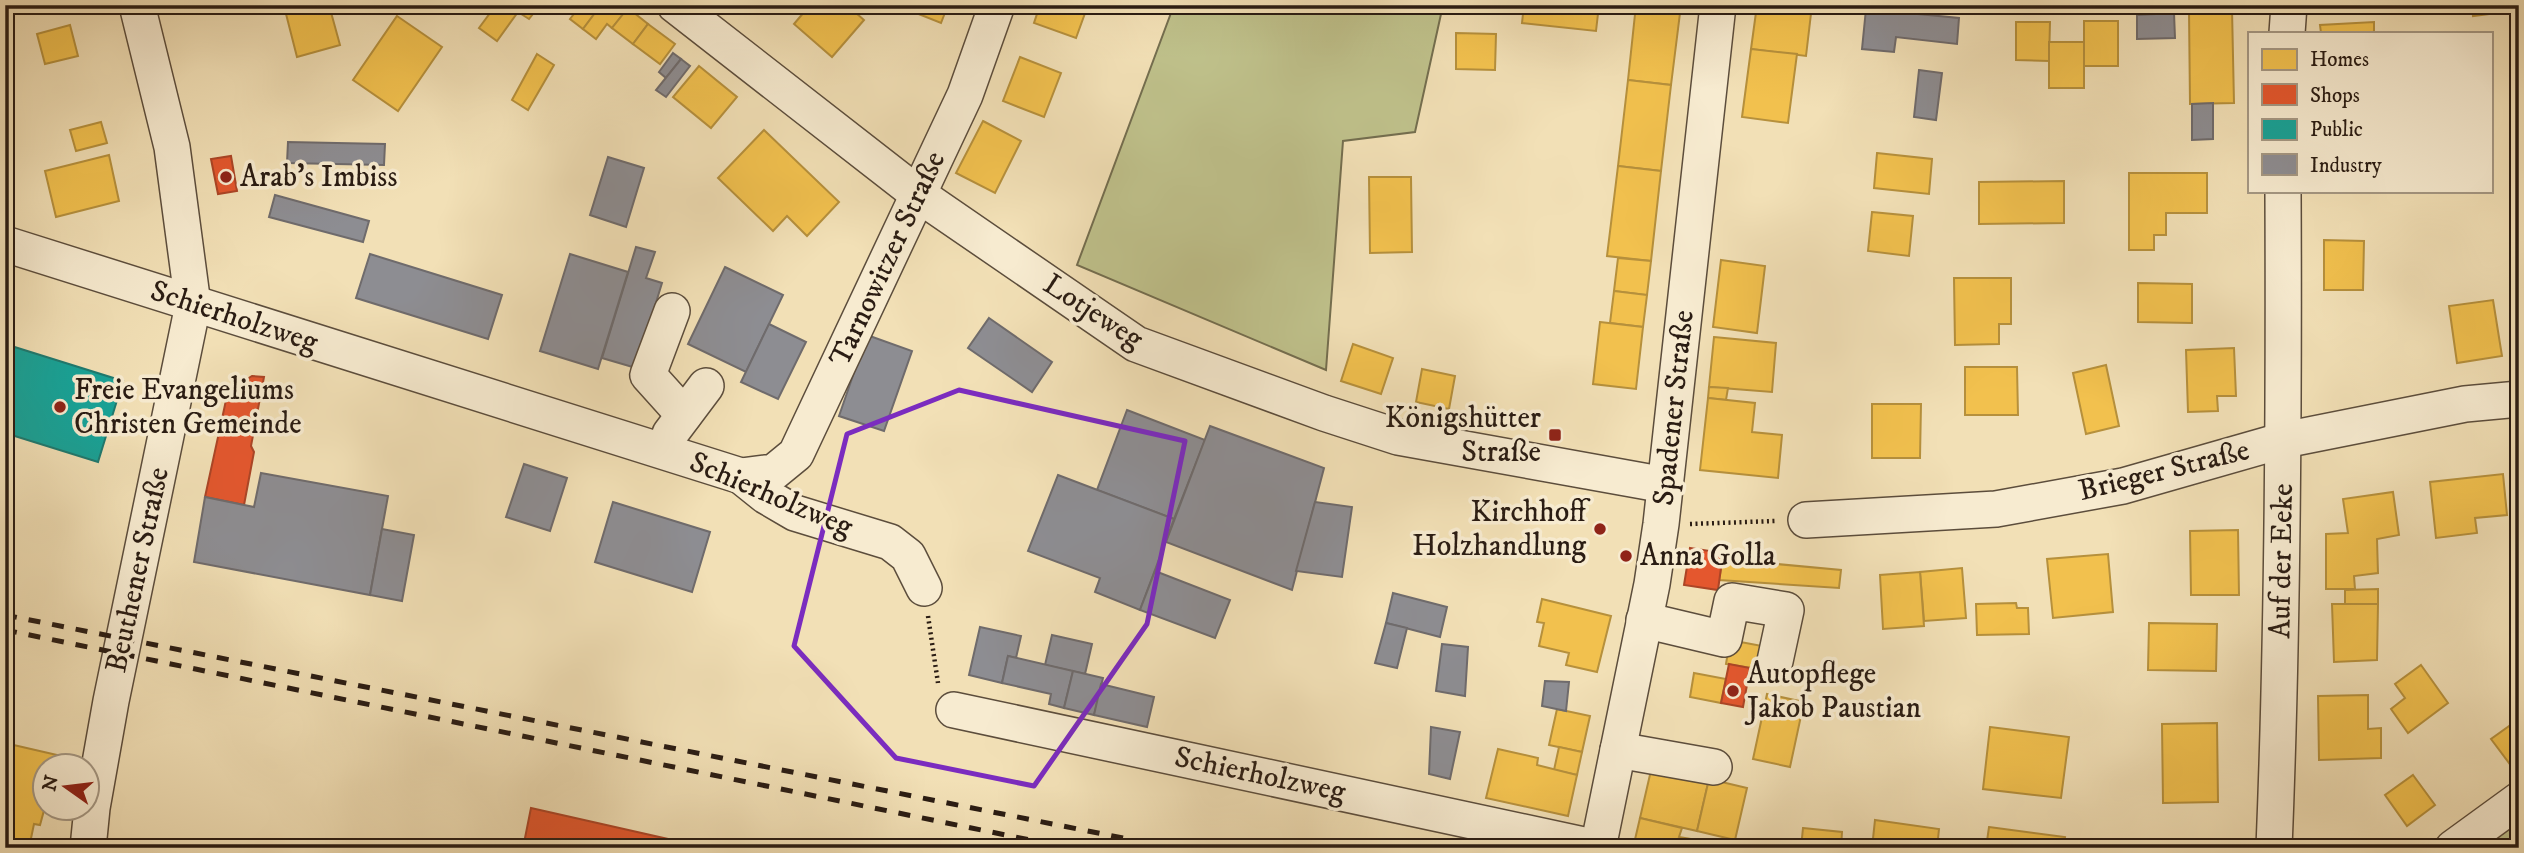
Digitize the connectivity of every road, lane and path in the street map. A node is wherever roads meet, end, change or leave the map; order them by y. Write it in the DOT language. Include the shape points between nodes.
graph roads {
  1 [pos="137,5"];
  2 [pos="675,5"];
  3 [pos="997,5"];
  4 [pos="1718,5"];
  5 [pos="2288,5"];
  6 [pos="2287,32"];
  7 [pos="2283,192"];
  8 [pos="919,195"];
  9 [pos="5,244"];
  10 [pos="192,304"];
  11 [pos="672,311"];
  12 [pos="706,386"];
  13 [pos="2519,399"];
  14 [pos="684,415"];
  15 [pos="2284,440"];
  16 [pos="657,450"];
  17 [pos="741,476"];
  18 [pos="1665,485"];
  19 [pos="1805,520"];
  20 [pos="1661,524"];
  21 [pos="924,588"];
  22 [pos="1644,620"];
  23 [pos="1775,661"];
  24 [pos="954,710"];
  25 [pos="1618,750"];
  26 [pos="1714,767"];
  27 [pos="2519,800"];
  28 [pos="88,848"];
  29 [pos="1598,848"];
  30 [pos="2274,848"];
  31 [pos="2453,848"];
  1 -- 10 [label="street, Beuthener Straße" via="172,148"];
  2 -- 8 [label="street, Lotjeweg"];
  3 -- 8 [label="street, Tarnowitzer Straße" via="965,95"];
  4 -- 18 [label="street, Spadener Straße"];
  5 -- 6 [label="street"];
  7 -- 15 [label="street, Auf der Eeke"];
  8 -- 17 [label="street, Tarnowitzer Straße" via="796,454 774,472"];
  8 -- 18 [label="street, Lotjeweg" via="1136,344 1398,437"];
  9 -- 10 [label="street, Schierholzweg"];
  10 -- 16 [label="street, Schierholzweg"];
  10 -- 28 [label="street, Beuthener Straße" via="111,701"];
  11 -- 14 [label="street" via="649,375"];
  12 -- 14 [label="street"];
  13 -- 15 [label="street, Brieger Straße" via="2465,404"];
  14 -- 16 [label="street"];
  15 -- 19 [label="street, Brieger Straße" via="2123,486 1996,509"];
  15 -- 30 [label="street, Auf der Eeke"];
  16 -- 17 [label="street, Schierholzweg"];
  17 -- 21 [label="street, Schierholzweg" via="795,513 890,542 908,556"];
  18 -- 20 [label="street, Spadener Straße"];
  19 -- 20 [label="path"];
  20 -- 22 [label="street, Spadener Straße"];
  21 -- 24 [label="path" via="940,696"];
  22 -- 23 [label="street" via="1724,639 1732,601 1786,610"];
  22 -- 25 [label="street, Spadener Straße"];
  24 -- 29 [label="street, Schierholzweg"];
  25 -- 26 [label="street"];
  25 -- 29 [label="street, Spadener Straße"];
  27 -- 31 [label="street"];
}
